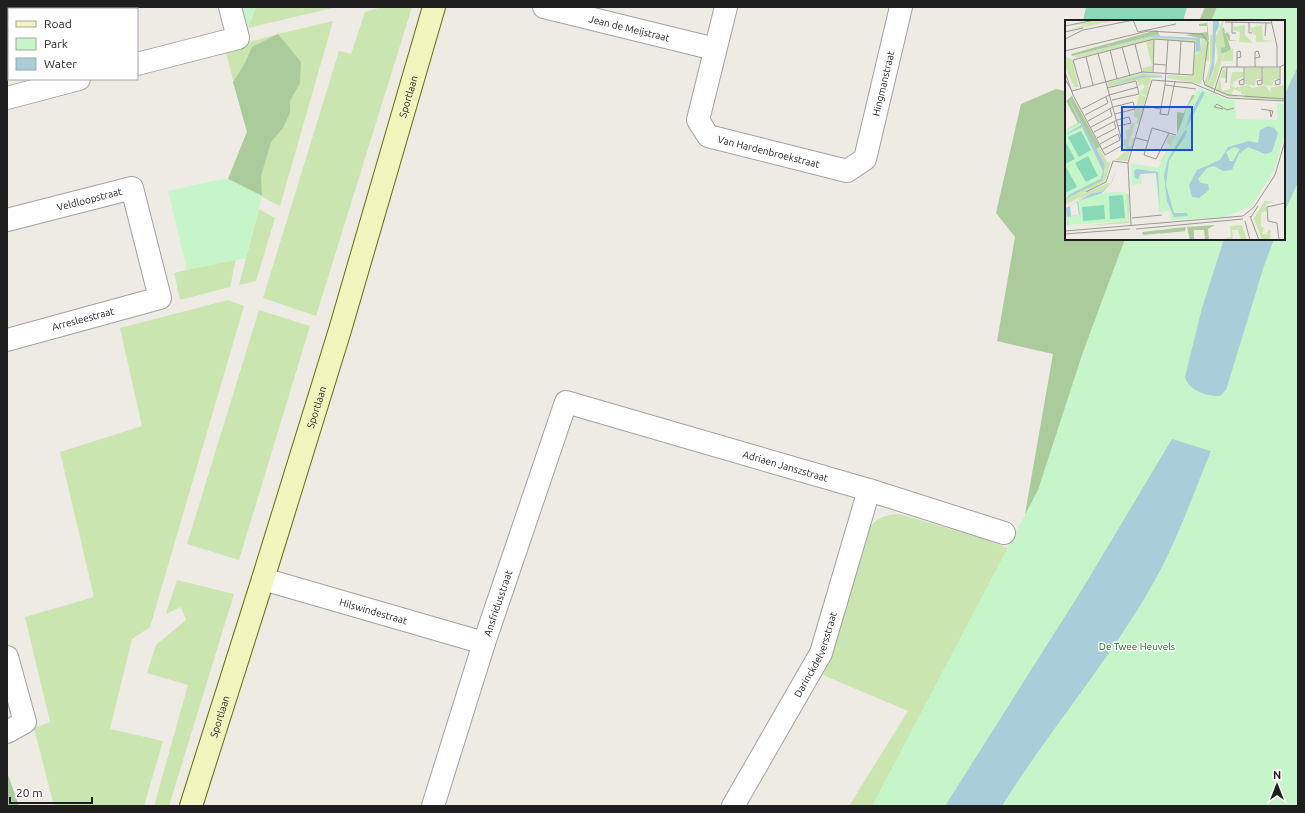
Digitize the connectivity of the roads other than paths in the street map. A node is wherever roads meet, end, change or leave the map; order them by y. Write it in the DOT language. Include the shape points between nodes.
graph roads {
  1 [pos="230,7"];
  2 [pos="434,7"];
  3 [pos="544,7"];
  4 [pos="726,7"];
  5 [pos="902,7"];
  6 [pos="715,49"];
  7 [pos="138,64"];
  8 [pos="74,80"];
  9 [pos="7,98"];
  10 [pos="865,159"];
  11 [pos="7,220"];
  12 [pos="160,298"];
  13 [pos="7,340"];
  14 [pos="566,402"];
  15 [pos="869,490"];
  16 [pos="1004,533"];
  17 [pos="263,579"];
  18 [pos="484,643"];
  19 [pos="7,657"];
  20 [pos="16,727"];
  21 [pos="191,806"];
  22 [pos="433,806"];
  23 [pos="732,806"];
  1 -- 7 [label="street" via="238,38"];
  2 -- 17 [label="street, Sportlaan" via="340,330"];
  3 -- 6 [label="street, Jean de Meijstraat"];
  4 -- 6 [label="street, Van Hardenbroekstraat"];
  5 -- 10 [label="street, Hingmanstraat"];
  6 -- 10 [label="street, Van Hardenbroekstraat" via="698,120 708,136 847,170"];
  8 -- 9 [label="street"];
  11 -- 12 [label="street, Veldloopstraat" via="132,188"];
  12 -- 13 [label="street, Arresleestraat"];
  14 -- 15 [label="street, Adriaen Janszstraat"];
  14 -- 18 [label="street, Ansfridusstraat"];
  15 -- 16 [label="street, Adriaen Janszstraat"];
  15 -- 23 [label="street, Darinckdelversstraat" via="821,653"];
  17 -- 18 [label="street, Hilswindestraat"];
  17 -- 21 [label="street, Sportlaan"];
  18 -- 22 [label="street, Ansfridusstraat"];
  19 -- 20 [label="street"];
}
